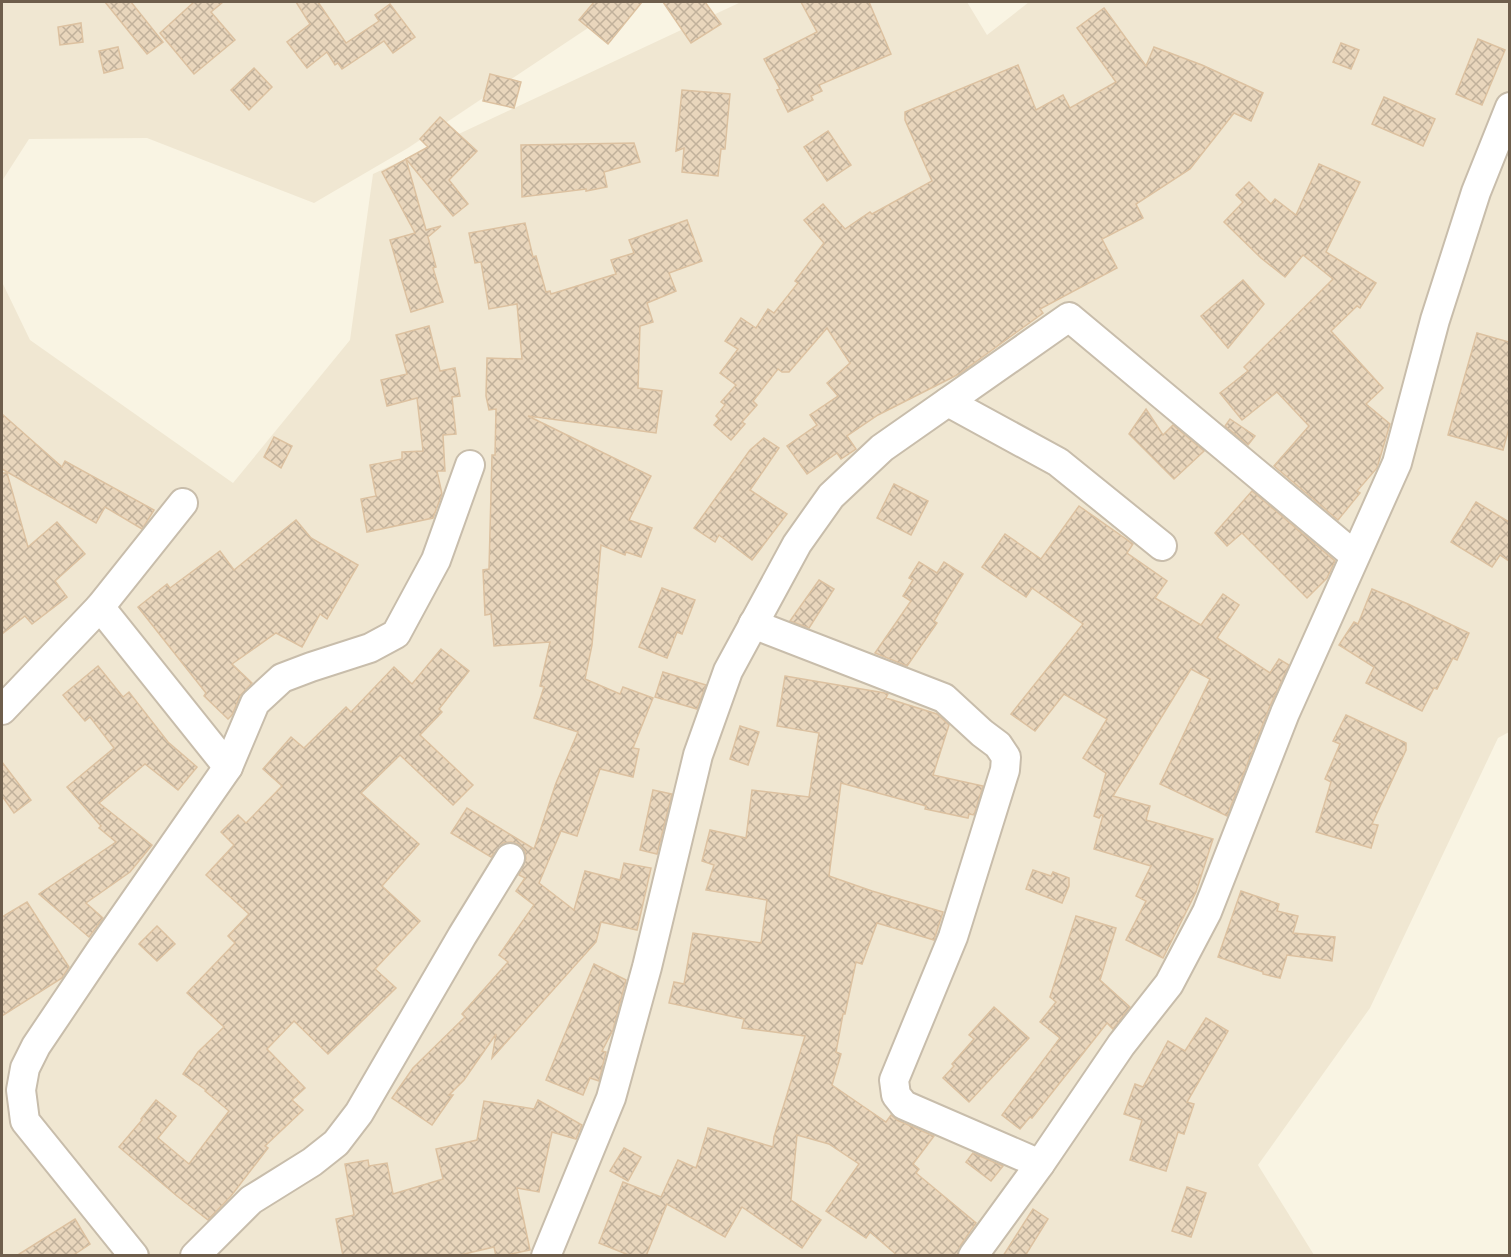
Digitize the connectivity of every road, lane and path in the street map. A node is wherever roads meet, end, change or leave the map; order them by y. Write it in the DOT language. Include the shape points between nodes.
graph roads {
  1 [pos="1509,107"];
  2 [pos="948,402"];
  3 [pos="470,465"];
  4 [pos="183,503"];
  5 [pos="1162,546"];
  6 [pos="1354,555"];
  7 [pos="100,607"];
  8 [pos="753,624"];
  9 [pos="2,710"];
  10 [pos="228,767"];
  11 [pos="510,858"];
  12 [pos="1040,1164"];
  13 [pos="134,1256"];
  14 [pos="195,1256"];
  15 [pos="546,1256"];
  16 [pos="973,1256"];
  1 -- 6 [label="street" via="1476,192 1435,320 1397,463"];
  2 -- 5 [label="street" via="1058,462"];
  2 -- 6 [label="street" via="1069,317"];
  2 -- 8 [label="street" via="882,448 831,496 797,544"];
  3 -- 10 [label="street" via="436,560 396,634 370,648 282,678 255,703"];
  4 -- 7 [label="street"];
  6 -- 12 [label="street" via="1285,712 1208,912 1168,984 1120,1046"];
  7 -- 9 [label="street"];
  7 -- 10 [label="street"];
  8 -- 12 [label="street" via="944,698 1006,757 953,937 894,1080 896,1095 904,1105"];
  8 -- 15 [label="street" via="728,671 698,754 611,1098"];
  10 -- 13 [label="street" via="100,951 25,1068 21,1090 25,1121"];
  11 -- 14 [label="street" via="342,1136 312,1162 251,1200"];
  12 -- 16 [label="street"];
}
